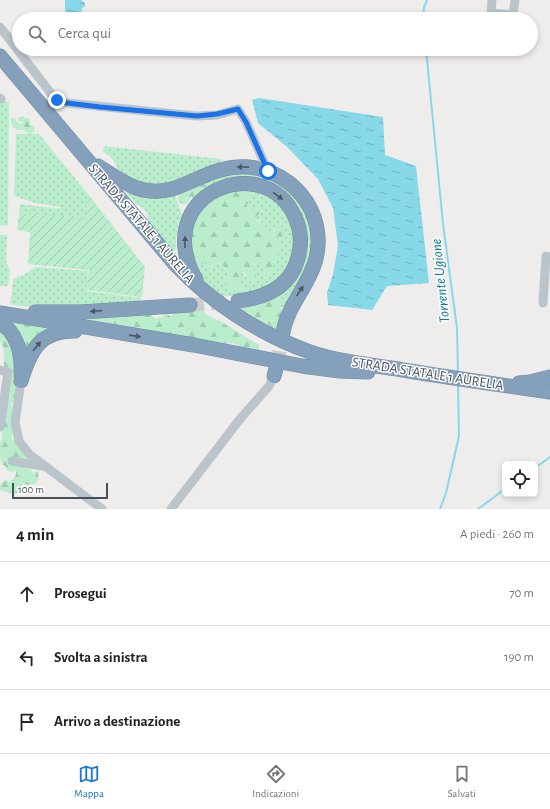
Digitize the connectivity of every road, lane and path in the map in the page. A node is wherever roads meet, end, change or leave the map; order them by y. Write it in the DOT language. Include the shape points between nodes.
graph roads {
  1 [pos="492,0"];
  2 [pos="515,0"];
  3 [pos="491,12"];
  4 [pos="513,12"];
  5 [pos="0,27"];
  6 [pos="12,43"];
  7 [pos="0,56"];
  8 [pos="22,56"];
  9 [pos="0,68"];
  10 [pos="85,157"];
  11 [pos="268,171"];
  12 [pos="550,257"];
  13 [pos="202,291"];
  14 [pos="238,301"];
  15 [pos="543,304"];
  16 [pos="190,305"];
  17 [pos="0,311"];
  18 [pos="0,323"];
  19 [pos="112,332"];
  20 [pos="283,333"];
  21 [pos="0,370"];
  22 [pos="275,371"];
  23 [pos="370,372"];
  24 [pos="428,377"];
  25 [pos="550,377"];
  26 [pos="21,381"];
  27 [pos="495,384"];
  28 [pos="478,385"];
  29 [pos="550,392"];
  30 [pos="550,399"];
  31 [pos="0,427"];
  32 [pos="12,461"];
  33 [pos="44,467"];
  34 [pos="102,509"];
  35 [pos="171,509"];
  1 -- 3 [label="street"];
  2 -- 4 [label="street"];
  5 -- 6 [label="street"];
  7 -- 10 [label="highway, STRADA STATALE 1 AURELIA"];
  8 -- 11 [label="street" via="53,96 61,101 197,116 238,109"];
  9 -- 23 [label="highway, STRADA STATALE 1 AURELIA" via="167,268 199,299 257,337 286,351 322,363"];
  11 -- 10 [label="highway, one-way" via="249,167 230,168 172,189 151,191 128,185"];
  10 -- 13 [label="highway, STRADA STATALE 1 AURELIA" via="174,263"];
  20 -- 11 [label="highway, one-way" via="286,319 314,266 318,232 311,210 301,194 286,180"];
  12 -- 15 [label="street" via="546,256"];
  13 -- 14 [label="highway, one-way" via="191,271 185,251 188,219 206,197 226,186 260,186 276,194 294,213 300,232 300,254 291,274 278,288 264,296"];
  13 -- 24 [label="highway, STRADA STATALE 1 AURELIA" via="265,332 310,352"];
  16 -- 17 [label="highway, one-way" via="81,312"];
  17 -- 19 [label="highway"];
  18 -- 26 [label="highway" via="10,331 16,342 21,357"];
  19 -- 23 [label="highway, one-way" via="302,366"];
  26 -- 19 [label="highway, one-way" via="32,351 47,337 63,331"];
  21 -- 31 [label="street" via="8,372"];
  22 -- 35 [label="street" via="269,386 240,419"];
  23 -- 24 [label="highway, STRADA STATALE 1 AURELIA"];
  24 -- 28 [label="highway, STRADA STATALE 1 AURELIA"];
  25 -- 27 [label="highway" via="530,382"];
  26 -- 33 [label="street" via="16,431 19,441 29,454"];
  27 -- 28 [label="highway, STRADA STATALE 1 AURELIA"];
  27 -- 29 [label="highway, STRADA STATALE 1 AURELIA"];
  28 -- 30 [label="highway, STRADA STATALE 1 AURELIA"];
  32 -- 33 [label="street"];
  33 -- 34 [label="street"];
}
